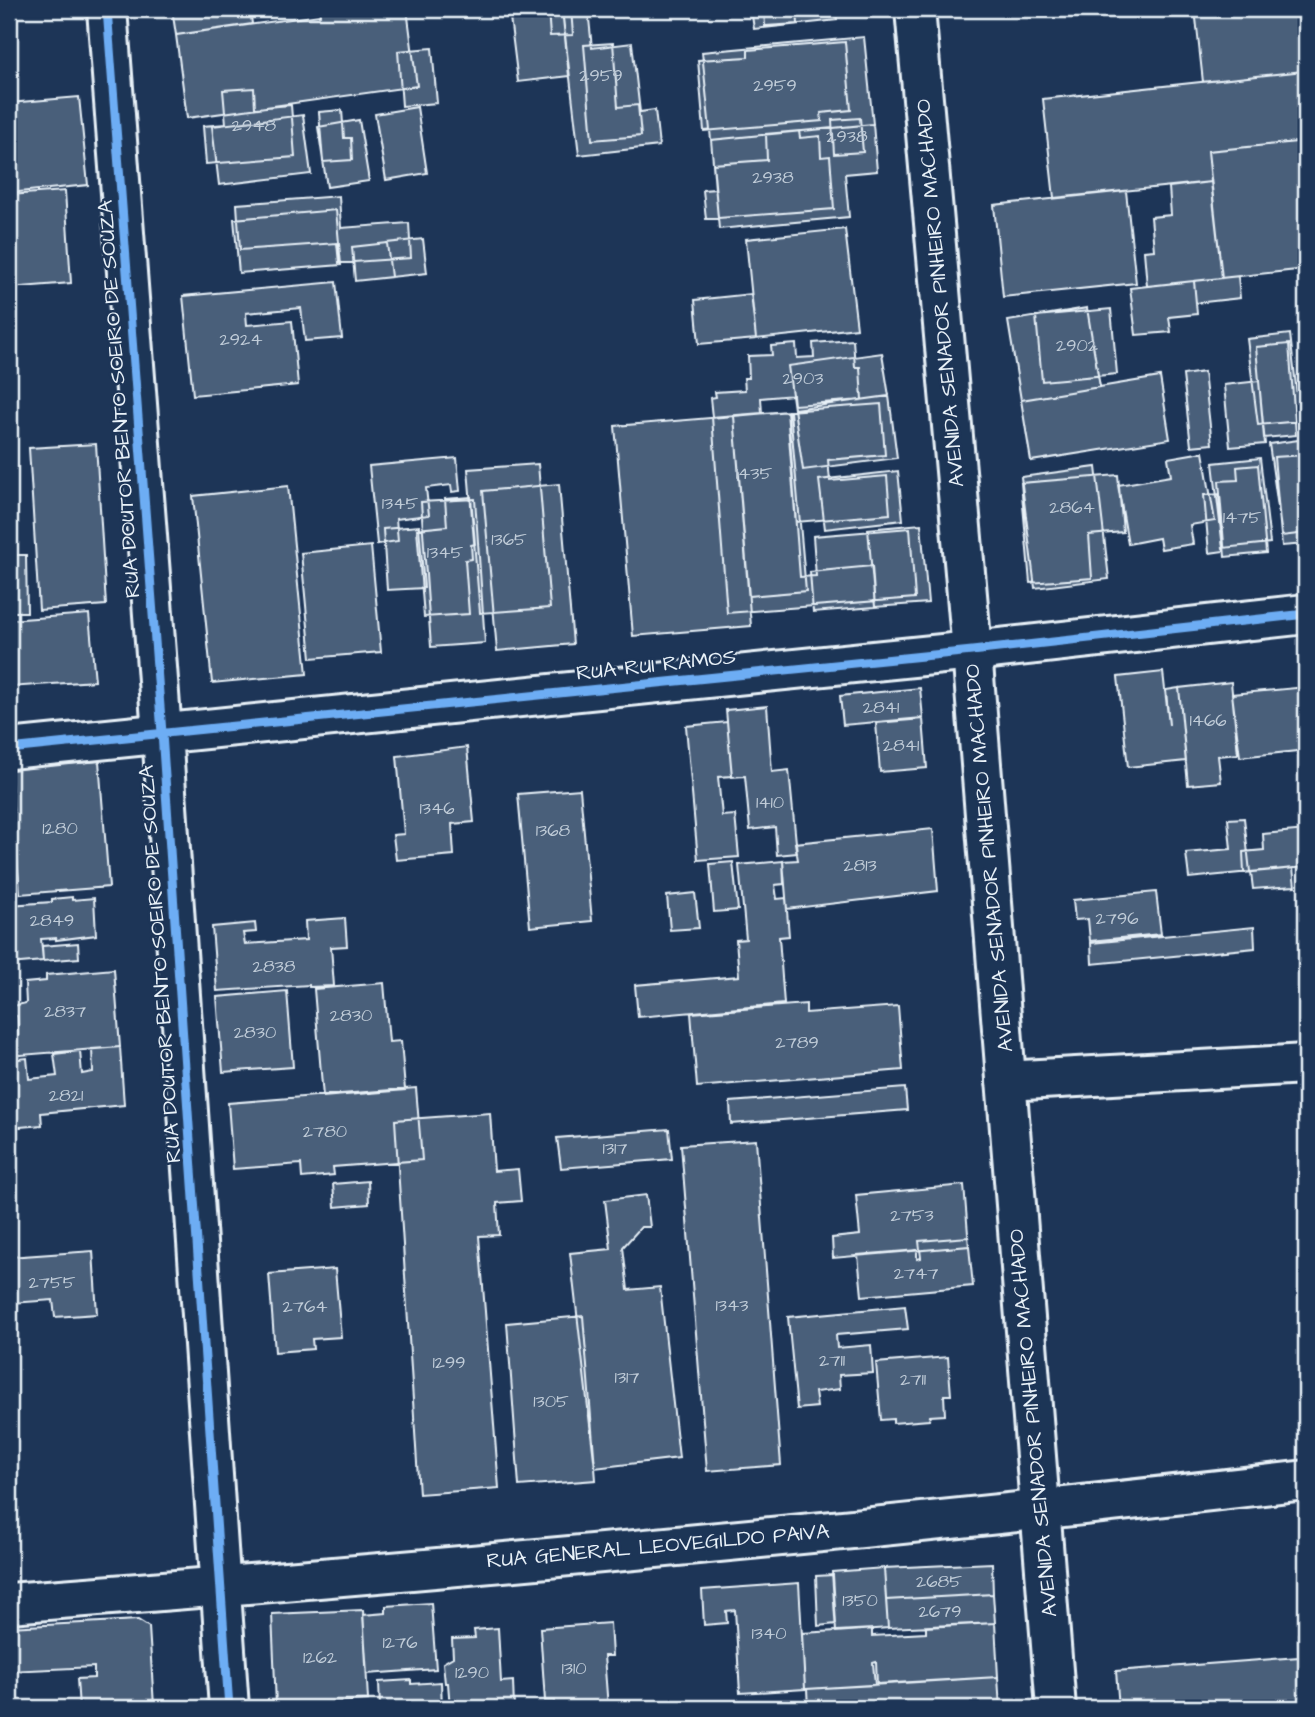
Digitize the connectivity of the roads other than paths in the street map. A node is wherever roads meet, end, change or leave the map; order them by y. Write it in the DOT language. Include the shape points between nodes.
graph roads {
  1 [pos="107,9"];
  2 [pos="915,9"];
  3 [pos="1306,614"];
  4 [pos="972,651"];
  5 [pos="162,733"];
  6 [pos="9,749"];
  7 [pos="1306,1064"];
  8 [pos="1006,1081"];
  9 [pos="1306,1480"];
  10 [pos="1040,1511"];
  11 [pos="222,1587"];
  12 [pos="9,1604"];
  13 [pos="229,1708"];
  14 [pos="1056,1708"];
  1 -- 5 [label="street, RUA DOUTOR BENTO SOEIRO DE SOUZA"];
  2 -- 4 [label="street, AVENIDA SENADOR PINHEIRO MACHADO"];
  3 -- 4 [label="street, RUA RUI RAMOS"];
  4 -- 5 [label="street, RUA RUI RAMOS"];
  4 -- 8 [label="street, AVENIDA SENADOR PINHEIRO MACHADO"];
  5 -- 6 [label="street, RUA RUI RAMOS"];
  5 -- 11 [label="street, RUA DOUTOR BENTO SOEIRO DE SOUZA"];
  7 -- 8 [label="street"];
  8 -- 10 [label="street, AVENIDA SENADOR PINHEIRO MACHADO"];
  9 -- 10 [label="street, RUA GENERAL LEOVEGILDO PAIVA"];
  10 -- 11 [label="street, RUA GENERAL LEOVEGILDO PAIVA"];
  10 -- 14 [label="street, AVENIDA SENADOR PINHEIRO MACHADO"];
  11 -- 12 [label="street, RUA GENERAL LEOVEGILDO PAIVA"];
  11 -- 13 [label="street, RUA DOUTOR BENTO SOEIRO DE SOUZA"];
}
